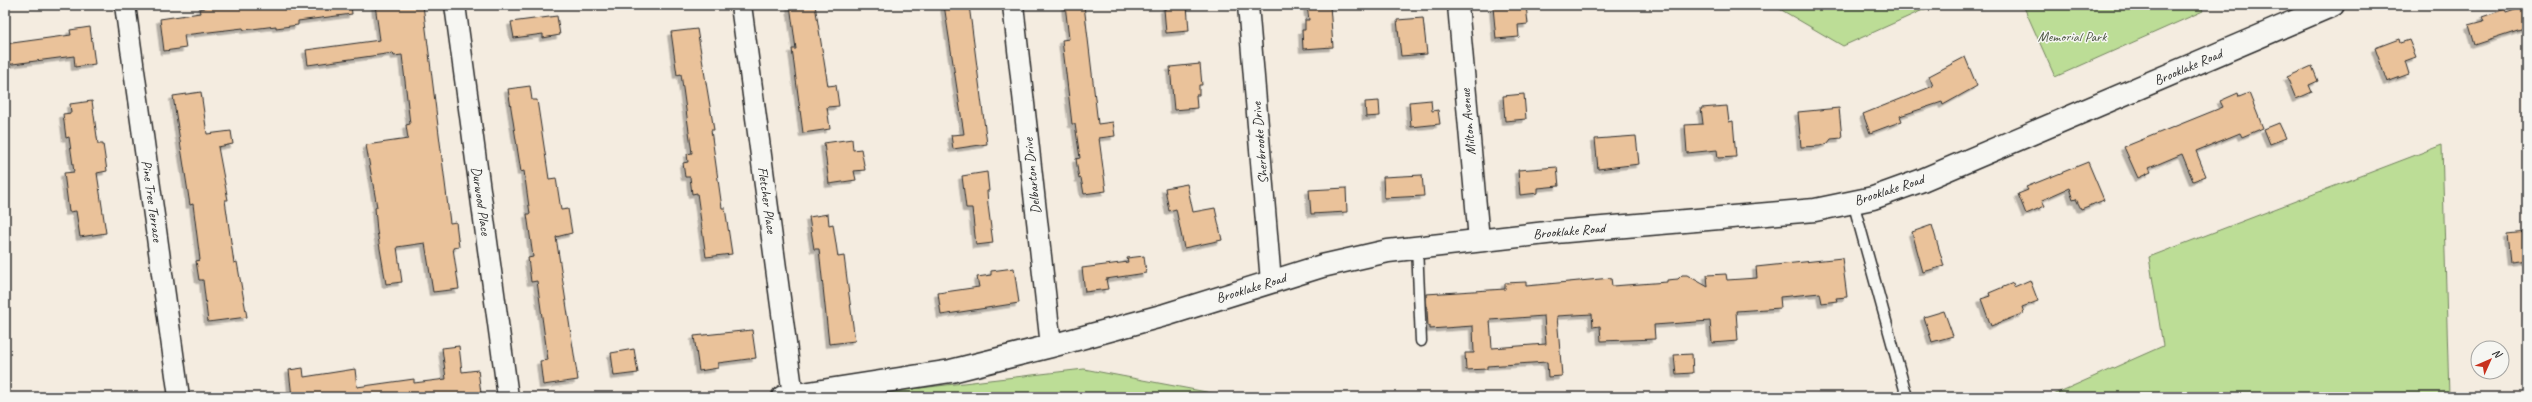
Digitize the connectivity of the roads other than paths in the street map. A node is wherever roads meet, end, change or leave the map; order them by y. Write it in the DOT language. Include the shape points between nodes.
graph roads {
  1 [pos="125,5"];
  2 [pos="455,5"];
  3 [pos="741,5"];
  4 [pos="1013,5"];
  5 [pos="1248,5"];
  6 [pos="1458,5"];
  7 [pos="2333,5"];
  8 [pos="1853,202"];
  9 [pos="1479,240"];
  10 [pos="1417,246"];
  11 [pos="1271,282"];
  12 [pos="1421,341"];
  13 [pos="1051,346"];
  14 [pos="788,396"];
  15 [pos="179,397"];
  16 [pos="508,397"];
  17 [pos="1907,397"];
  1 -- 15 [label="street, Pine Tree Terrace"];
  2 -- 16 [label="street, Durwood Place"];
  3 -- 14 [label="street, Fletcher Place"];
  4 -- 13 [label="street, Delbarton Drive"];
  5 -- 11 [label="street, Sherbrooke Drive"];
  6 -- 9 [label="street, Milton Avenue"];
  7 -- 8 [label="street, Brooklake Road" via="1920,181"];
  8 -- 9 [label="street, Brooklake Road" via="1793,213"];
  8 -- 17 [label="lane"];
  9 -- 10 [label="street, Brooklake Road"];
  10 -- 11 [label="street, Brooklake Road" via="1358,257"];
  10 -- 12 [label="lane"];
  11 -- 13 [label="street, Brooklake Road" via="1165,315"];
  13 -- 14 [label="street, Brooklake Road" via="951,371"];
}
